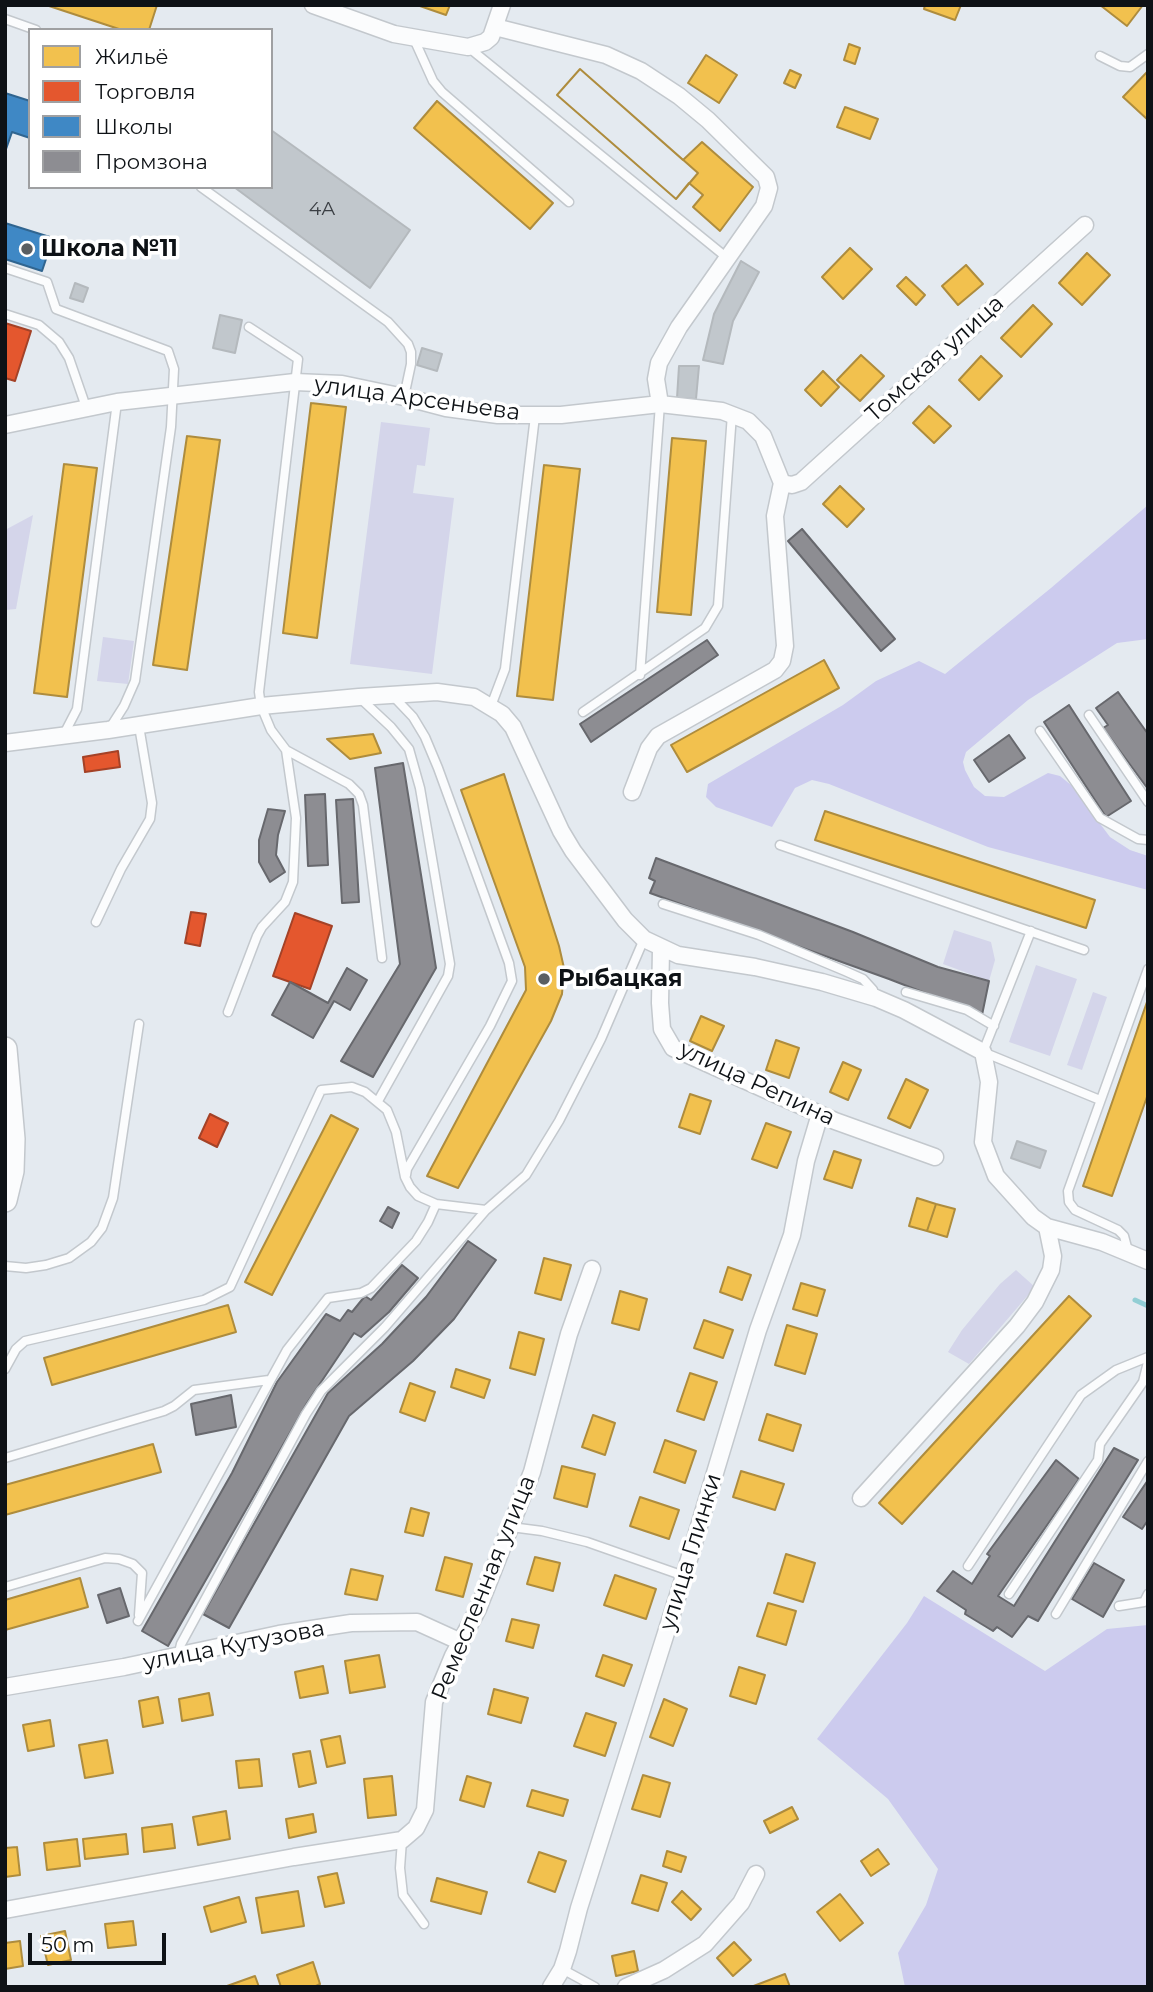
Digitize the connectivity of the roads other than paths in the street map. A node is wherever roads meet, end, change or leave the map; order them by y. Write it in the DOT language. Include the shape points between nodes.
graph roads {
  1 [pos="313,5"];
  2 [pos="502,5"];
  3 [pos="5,19"];
  4 [pos="495,27"];
  5 [pos="30,28"];
  6 [pos="414,39"];
  7 [pos="468,47"];
  8 [pos="1148,54"];
  9 [pos="1100,56"];
  10 [pos="204,189"];
  11 [pos="569,202"];
  12 [pos="1085,225"];
  13 [pos="726,257"];
  14 [pos="5,268"];
  15 [pos="5,314"];
  16 [pos="249,327"];
  17 [pos="295,382"];
  18 [pos="172,397"];
  19 [pos="404,397"];
  20 [pos="117,402"];
  21 [pos="660,404"];
  22 [pos="86,407"];
  23 [pos="732,414"];
  24 [pos="535,416"];
  25 [pos="5,425"];
  26 [pos="782,483"];
  27 [pos="640,675"];
  28 [pos="393,696"];
  29 [pos="359,697"];
  30 [pos="261,706"];
  31 [pos="491,706"];
  32 [pos="583,712"];
  33 [pos="1089,715"];
  34 [pos="139,726"];
  35 [pos="108,730"];
  36 [pos="1041,731"];
  37 [pos="63,737"];
  38 [pos="5,743"];
  39 [pos="286,750"];
  40 [pos="632,792"];
  41 [pos="1148,802"];
  42 [pos="1148,840"];
  43 [pos="780,845"];
  44 [pos="663,904"];
  45 [pos="96,922"];
  46 [pos="1031,932"];
  47 [pos="644,939"];
  48 [pos="662,949"];
  49 [pos="1084,950"];
  50 [pos="382,958"];
  51 [pos="1148,968"];
  52 [pos="906,992"];
  53 [pos="876,998"];
  54 [pos="228,1012"];
  55 [pos="139,1024"];
  56 [pos="994,1026"];
  57 [pos="5,1049"];
  58 [pos="983,1052"];
  59 [pos="1100,1100"];
  60 [pos="378,1101"];
  61 [pos="820,1114"];
  62 [pos="9,1139"];
  63 [pos="935,1157"];
  64 [pos="405,1177"];
  65 [pos="5,1200"];
  66 [pos="436,1204"];
  67 [pos="486,1210"];
  68 [pos="1047,1227"];
  69 [pos="1128,1251"];
  70 [pos="1148,1261"];
  71 [pos="5,1266"];
  72 [pos="592,1269"];
  73 [pos="1148,1360"];
  74 [pos="5,1369"];
  75 [pos="269,1380"];
  76 [pos="5,1458"];
  77 [pos="1148,1461"];
  78 [pos="861,1498"];
  79 [pos="511,1527"];
  80 [pos="968,1566"];
  81 [pos="684,1576"];
  82 [pos="5,1587"];
  83 [pos="1009,1594"];
  84 [pos="1146,1599"];
  85 [pos="1119,1606"];
  86 [pos="1056,1615"];
  87 [pos="461,1642"];
  88 [pos="178,1657"];
  89 [pos="5,1687"];
  90 [pos="402,1840"];
  91 [pos="756,1874"];
  92 [pos="5,1910"];
  93 [pos="425,1924"];
  94 [pos="562,1969"];
  95 [pos="630,1986"];
  96 [pos="551,1987"];
  97 [pos="595,1987"];
  1 -- 6 [label="street"];
  2 -- 4 [label="street"];
  3 -- 5 [label="lane"];
  4 -- 7 [label="street" via="485,43"];
  4 -- 13 [label="street" via="606,55 640,71 679,96 757,166 769,188 764,206"];
  6 -- 7 [label="street"];
  6 -- 11 [label="lane" via="442,92"];
  7 -- 13 [label="lane"];
  8 -- 9 [label="lane" via="1130,67"];
  10 -- 19 [label="lane" via="388,321 411,352"];
  12 -- 26 [label="street, Томская улица" via="801,482"];
  13 -- 21 [label="street" via="659,363"];
  14 -- 18 [label="lane" via="47,282 57,309 168,351 174,369"];
  15 -- 22 [label="lane" via="39,325 60,342"];
  16 -- 17 [label="lane" via="298,359"];
  17 -- 18 [label="street, улица Арсеньева"];
  17 -- 19 [label="street, улица Арсеньева" via="342,384"];
  17 -- 30 [label="lane"];
  18 -- 20 [label="street, улица Арсеньева"];
  18 -- 35 [label="lane" via="135,681"];
  19 -- 24 [label="street, улица Арсеньева" via="446,408"];
  20 -- 22 [label="street, улица Арсеньева"];
  20 -- 37 [label="lane" via="77,709"];
  21 -- 23 [label="street, улица Арсеньева"];
  21 -- 24 [label="street, улица Арсеньева"];
  21 -- 27 [label="lane"];
  22 -- 25 [label="street, улица Арсеньева"];
  23 -- 26 [label="street, улица Арсеньева" via="748,421 763,436"];
  23 -- 27 [label="lane" via="718,606 705,628"];
  24 -- 31 [label="lane" via="505,669"];
  26 -- 40 [label="street" via="775,516 785,646 782,661 775,670 659,736 649,748"];
  27 -- 32 [label="lane"];
  28 -- 29 [label="street"];
  28 -- 31 [label="street" via="458,694"];
  28 -- 64 [label="lane" via="413,717 438,768 512,981"];
  29 -- 30 [label="street"];
  29 -- 60 [label="lane" via="409,749 450,964 448,976"];
  30 -- 34 [label="street"];
  30 -- 39 [label="lane"];
  31 -- 47 [label="street" via="513,727 573,851"];
  33 -- 41 [label="lane"];
  34 -- 35 [label="street"];
  34 -- 45 [label="lane" via="152,803 150,819"];
  35 -- 37 [label="street"];
  36 -- 42 [label="lane" via="1100,818"];
  37 -- 38 [label="street"];
  39 -- 50 [label="lane" via="359,794"];
  39 -- 54 [label="lane" via="296,818 293,882 285,902 257,936"];
  43 -- 46 [label="lane"];
  44 -- 53 [label="lane" via="759,935 845,971 863,979"];
  46 -- 49 [label="lane"];
  46 -- 56 [label="lane"];
  47 -- 48 [label="street"];
  47 -- 67 [label="lane" via="601,1040 559,1121 526,1175"];
  48 -- 53 [label="street" via="822,982"];
  48 -- 61 [label="street, улица Репина" via="662,1029 673,1048"];
  51 -- 59 [label="lane"];
  52 -- 56 [label="lane" via="967,1010"];
  53 -- 58 [label="street"];
  55 -- 71 [label="lane" via="113,1198 102,1228 69,1258 26,1268"];
  56 -- 58 [label="lane"];
  57 -- 62 [label="main road"];
  58 -- 59 [label="lane"];
  58 -- 68 [label="street" via="989,1082 983,1135 986,1153 996,1175"];
  59 -- 69 [label="lane" via="1068,1191 1069,1202 1075,1210 1118,1230"];
  60 -- 64 [label="lane" via="396,1132"];
  60 -- 74 [label="lane" via="352,1087 321,1090 230,1287 204,1300 25,1341"];
  61 -- 63 [label="street, улица Репина"];
  61 -- 81 [label="street, улица Глинки" via="792,1235 758,1330"];
  62 -- 65 [label="main road" via="12,1171"];
  64 -- 66 [label="lane" via="418,1196"];
  66 -- 67 [label="lane"];
  66 -- 75 [label="lane" via="416,1241 370,1288 328,1298"];
  67 -- 88 [label="lane" via="385,1327 321,1391"];
  68 -- 69 [label="street"];
  68 -- 78 [label="street" via="1051,1270 1035,1302"];
  69 -- 70 [label="street"];
  72 -- 79 [label="street, Ремесленная улица" via="569,1334 532,1472"];
  73 -- 80 [label="lane" via="1116,1370 1082,1395"];
  73 -- 83 [label="lane" via="1143,1382 1100,1444 1098,1460"];
  75 -- 76 [label="lane" via="194,1390 164,1412"];
  75 -- 82 [label="lane" via="138,1621 142,1573 119,1559 105,1558"];
  77 -- 86 [label="lane"];
  79 -- 81 [label="lane" via="587,1542"];
  79 -- 87 [label="street, Ремесленная улица"];
  81 -- 94 [label="street, улица Глинки"];
  84 -- 85 [label="lane"];
  87 -- 88 [label="street, улица Кутузова" via="417,1622 351,1623"];
  87 -- 90 [label="street, Ремесленная улица" via="434,1702 425,1810 416,1828"];
  88 -- 89 [label="street, улица Кутузова"];
  90 -- 92 [label="street"];
  90 -- 93 [label="lane" via="403,1895"];
  91 -- 95 [label="street" via="741,1903 705,1944"];
  94 -- 96 [label="street, улица Глинки"];
  94 -- 97 [label="lane"];
}
